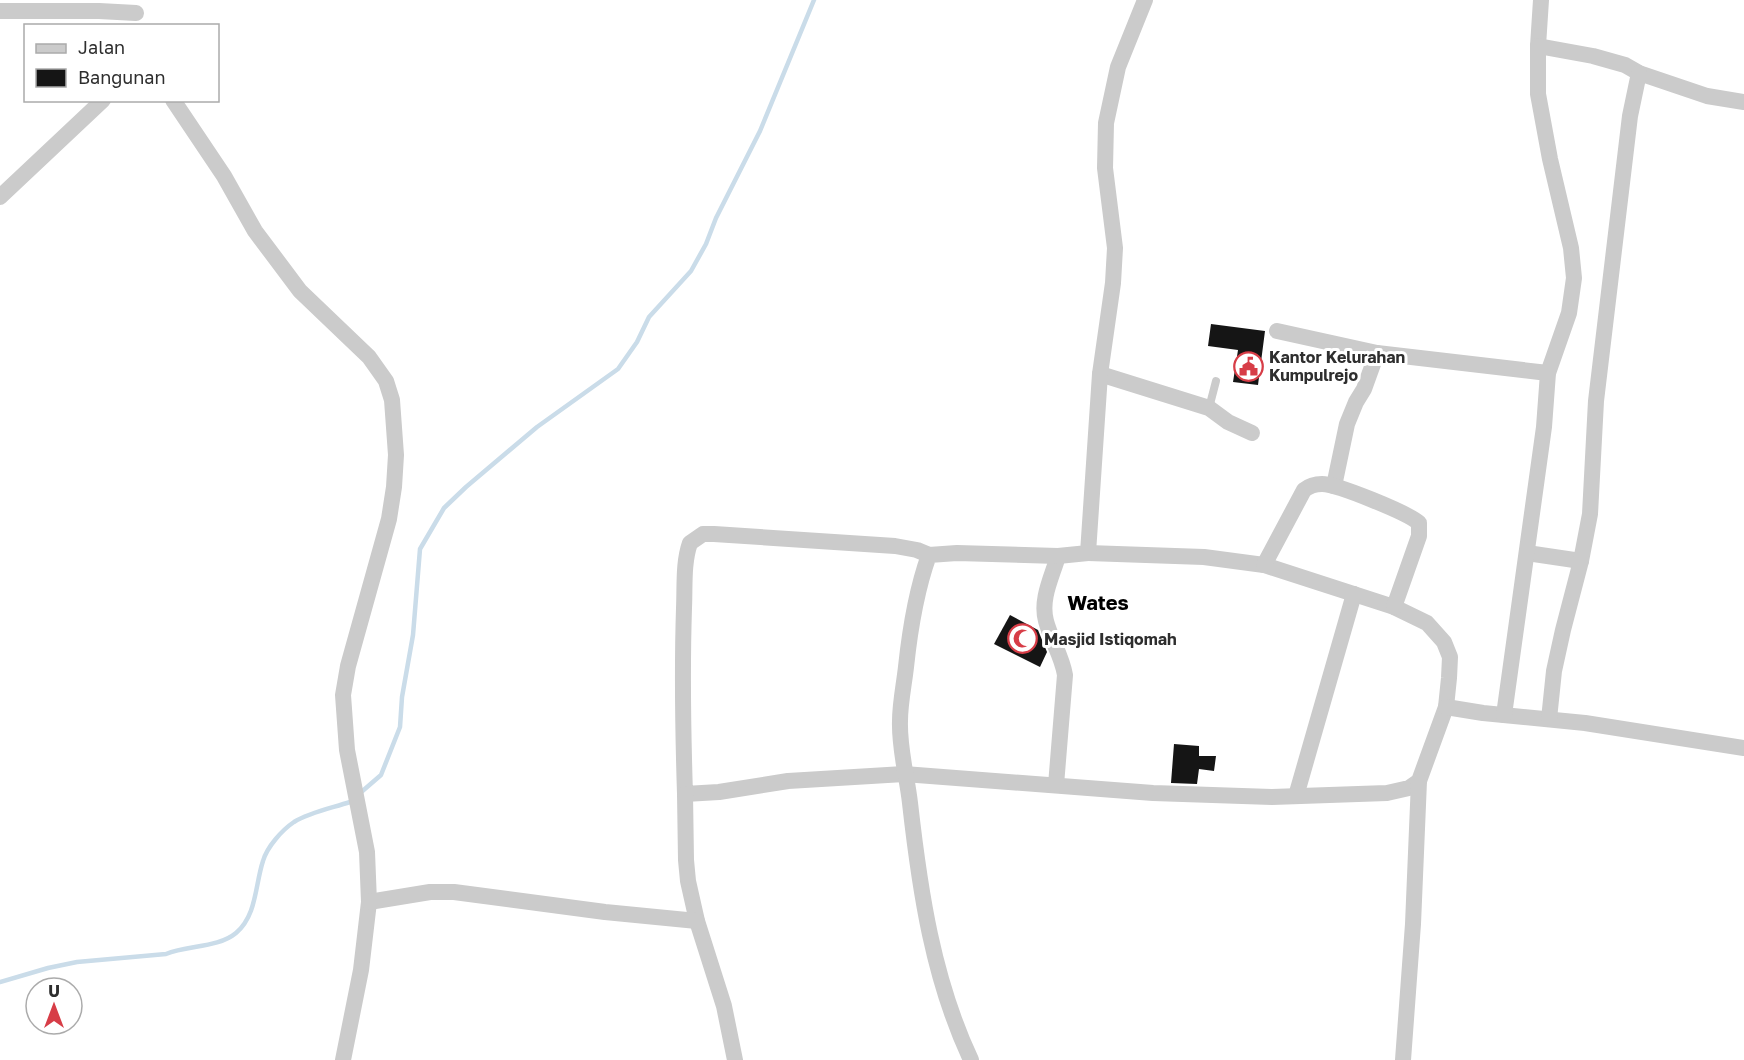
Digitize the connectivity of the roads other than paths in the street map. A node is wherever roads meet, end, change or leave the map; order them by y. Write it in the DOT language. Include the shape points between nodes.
graph roads {
  1 [pos="1144,0"];
  2 [pos="1541,0"];
  3 [pos="0,12"];
  4 [pos="135,13"];
  5 [pos="1538,46"];
  6 [pos="1639,73"];
  7 [pos="101,102"];
  8 [pos="174,102"];
  9 [pos="1744,102"];
  10 [pos="0,197"];
  11 [pos="1277,332"];
  12 [pos="1377,353"];
  13 [pos="1100,374"];
  14 [pos="1548,374"];
  15 [pos="1216,381"];
  16 [pos="1209,408"];
  17 [pos="1252,433"];
  18 [pos="1334,486"];
  19 [pos="1088,553"];
  20 [pos="1527,553"];
  21 [pos="929,555"];
  22 [pos="1058,556"];
  23 [pos="1581,561"];
  24 [pos="1264,565"];
  25 [pos="1354,594"];
  26 [pos="1394,607"];
  27 [pos="1446,707"];
  28 [pos="1504,715"];
  29 [pos="1549,719"];
  30 [pos="1744,748"];
  31 [pos="904,774"];
  32 [pos="1419,781"];
  33 [pos="1056,785"];
  34 [pos="685,794"];
  35 [pos="1296,796"];
  36 [pos="369,902"];
  37 [pos="697,921"];
  38 [pos="343,1060"];
  39 [pos="735,1060"];
  40 [pos="971,1060"];
  41 [pos="1403,1060"];
  1 -- 13 [label="street" via="1118,67 1106,123 1105,168 1115,248"];
  2 -- 5 [label="street"];
  3 -- 4 [label="street"];
  5 -- 6 [label="street" via="1593,56"];
  5 -- 14 [label="street" via="1538,94 1574,278 1569,313"];
  6 -- 9 [label="street" via="1707,96"];
  6 -- 23 [label="street" via="1610,278 1596,401 1590,514"];
  7 -- 10 [label="street"];
  8 -- 36 [label="street" via="255,231 300,291 373,362 386,381 392,400 396,455 389,519 343,695 344,723 367,852"];
  11 -- 12 [label="street"];
  12 -- 14 [label="street"];
  12 -- 18 [label="street" via="1347,424"];
  13 -- 16 [label="street"];
  13 -- 19 [label="street"];
  14 -- 20 [label="street"];
  15 -- 16 [label="lane"];
  16 -- 17 [label="street"];
  18 -- 24 [label="street" via="1320,484 1304,490"];
  18 -- 26 [label="street" via="1419,523 1419,536"];
  19 -- 22 [label="street"];
  19 -- 24 [label="street" via="1204,557"];
  20 -- 23 [label="street"];
  20 -- 28 [label="street"];
  21 -- 22 [label="street"];
  21 -- 31 [label="street" via="915,603 902,697"];
  21 -- 34 [label="street" via="907,547 723,534 703,534 690,543 683,630"];
  22 -- 33 [label="street" via="1044,604 1065,675"];
  23 -- 29 [label="street" via="1554,671"];
  24 -- 25 [label="street"];
  25 -- 26 [label="street"];
  25 -- 35 [label="street"];
  26 -- 27 [label="street" via="1427,622 1444,642 1450,657"];
  27 -- 28 [label="street"];
  27 -- 32 [label="street"];
  28 -- 29 [label="street"];
  29 -- 30 [label="street"];
  31 -- 33 [label="street"];
  31 -- 34 [label="street" via="788,781"];
  31 -- 40 [label="street" via="918,877 934,954"];
  32 -- 35 [label="street" via="1399,792"];
  32 -- 41 [label="street"];
  33 -- 35 [label="street" via="1153,793"];
  34 -- 37 [label="street" via="686,860"];
  36 -- 37 [label="street" via="454,892"];
  36 -- 38 [label="street" via="361,970"];
  37 -- 39 [label="street" via="724,1006"];
}
